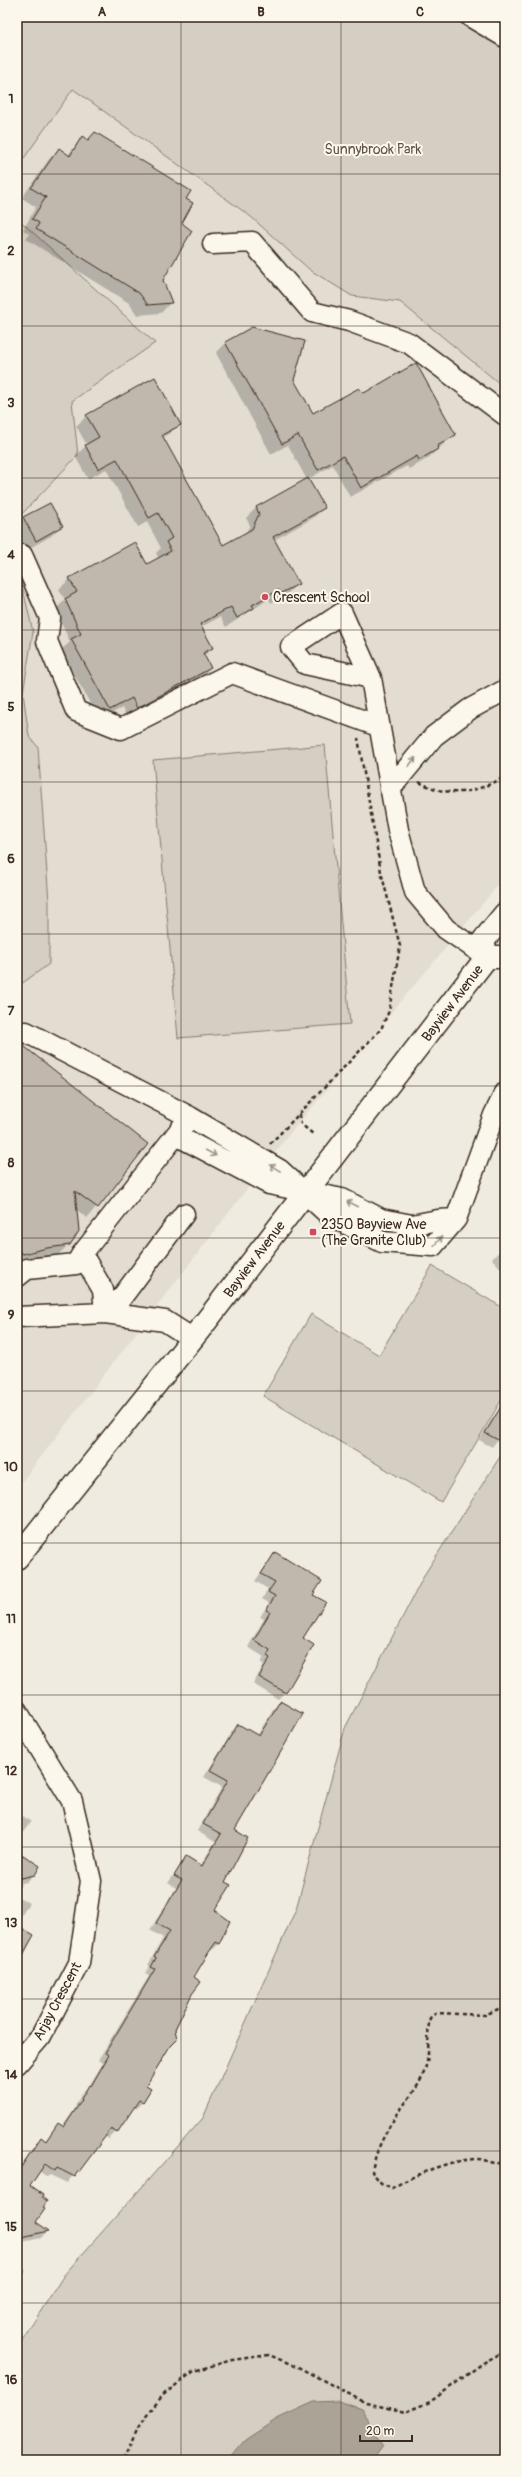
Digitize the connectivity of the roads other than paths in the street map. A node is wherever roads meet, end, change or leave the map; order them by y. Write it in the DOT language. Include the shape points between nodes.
graph roads {
  1 [pos="471,17"];
  2 [pos="505,37"];
  3 [pos="213,244"];
  4 [pos="505,415"];
  5 [pos="22,555"];
  6 [pos="371,678"];
  7 [pos="505,690"];
  8 [pos="378,726"];
  9 [pos="397,782"];
  10 [pos="505,914"];
  11 [pos="496,957"];
  12 [pos="17,1033"];
  13 [pos="505,1093"];
  14 [pos="190,1117"];
  15 [pos="176,1135"];
  16 [pos="305,1193"];
  17 [pos="184,1214"];
  18 [pos="82,1254"];
  19 [pos="17,1277"];
  20 [pos="108,1313"];
  21 [pos="17,1318"];
  22 [pos="193,1339"];
  23 [pos="20,1548"];
  24 [pos="17,1711"];
  25 [pos="17,2064"];
  1 -- 2 [label="street"];
  3 -- 4 [label="street" via="252,242 312,312 349,321 409,343"];
  5 -- 8 [label="street" via="50,618 46,641 76,711 121,729 232,673"];
  6 -- 8 [label="street"];
  9 -- 7 [label="street, one-way" via="434,736 470,709"];
  8 -- 9 [label="street"];
  9 -- 11 [label="street" via="398,830 415,892 446,929"];
  10 -- 11 [label="main road, Bayview Avenue" via="483,941"];
  11 -- 16 [label="main road, Bayview Avenue"];
  12 -- 14 [label="street" via="26,1032"];
  13 -- 16 [label="street" via="494,1115 456,1219 433,1246 382,1242 329,1216"];
  14 -- 15 [label="street"];
  16 -- 14 [label="street, one-way" via="280,1170"];
  15 -- 16 [label="street, one-way" via="268,1184"];
  15 -- 18 [label="street"];
  16 -- 22 [label="main road, Bayview Avenue"];
  17 -- 20 [label="street"];
  18 -- 19 [label="street" via="76,1264 27,1269"];
  18 -- 20 [label="street" via="103,1290"];
  20 -- 21 [label="street"];
  20 -- 22 [label="street" via="165,1321"];
  22 -- 23 [label="main road, Bayview Avenue"];
  24 -- 25 [label="street, Arjay Crescent" via="72,1801 91,1881 79,1963 41,2036"];
}
